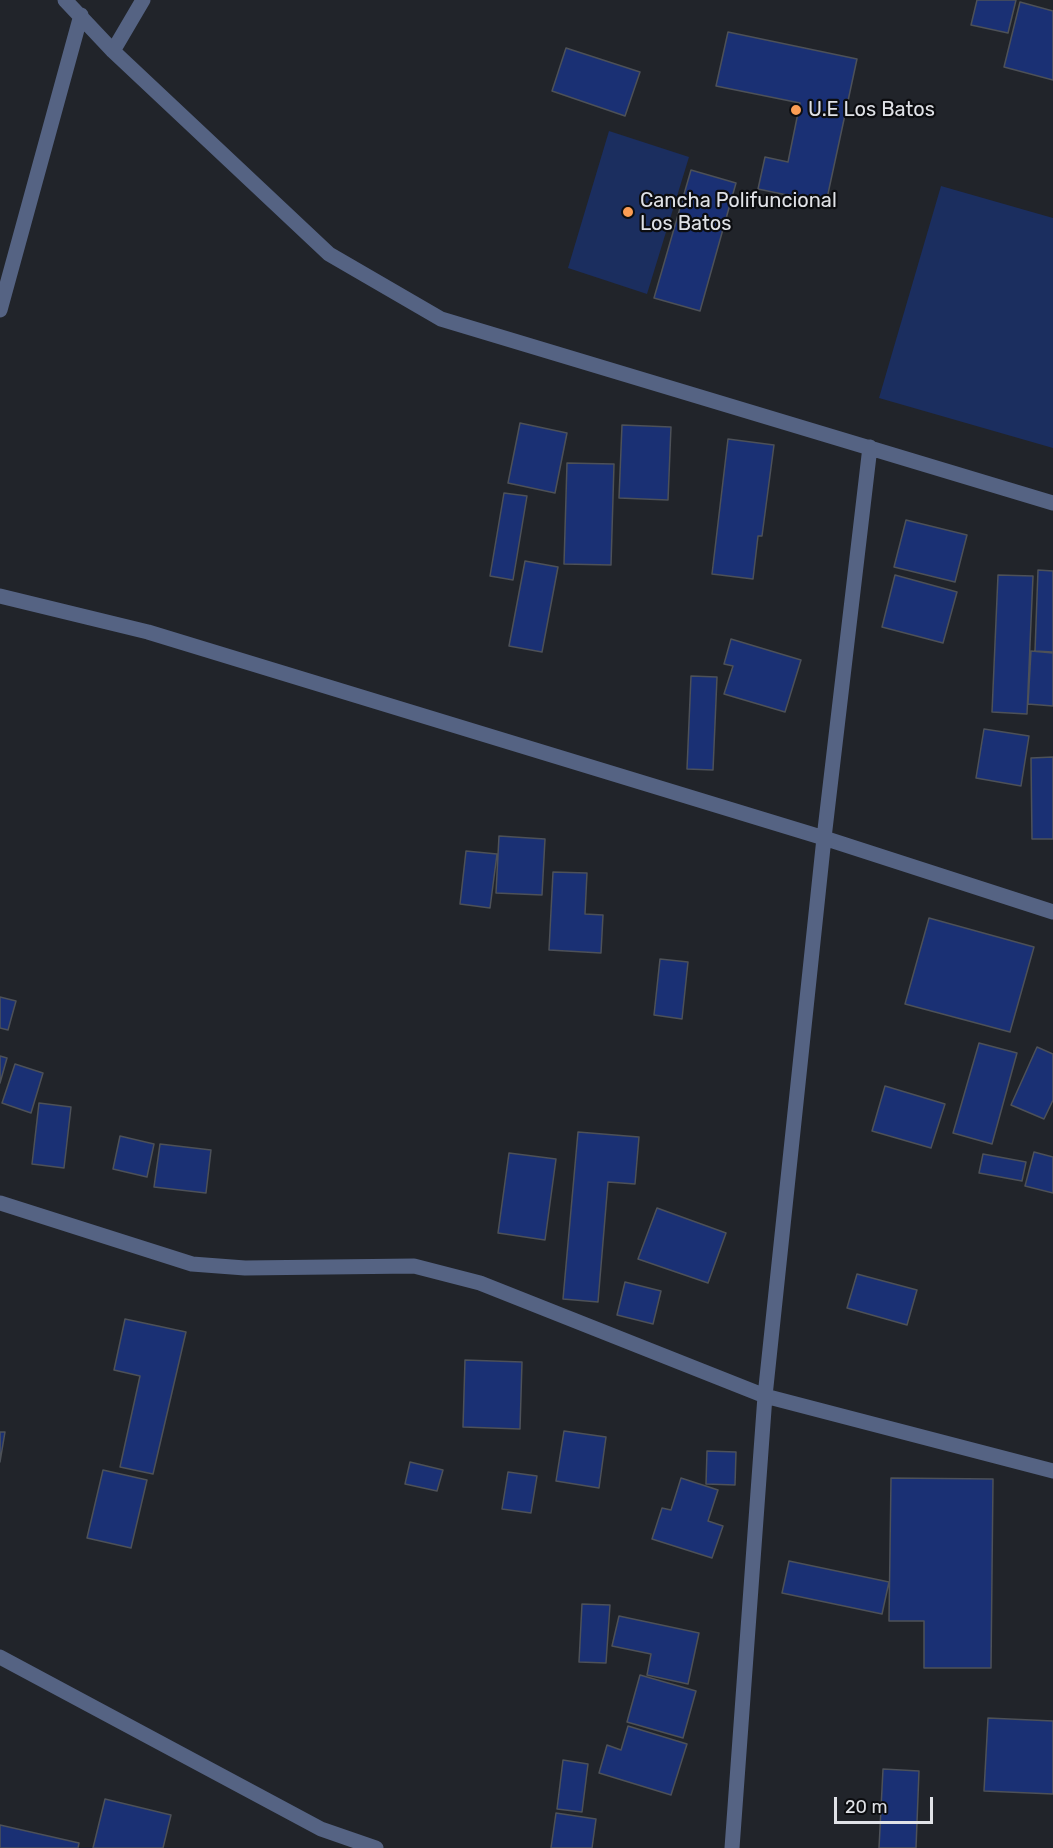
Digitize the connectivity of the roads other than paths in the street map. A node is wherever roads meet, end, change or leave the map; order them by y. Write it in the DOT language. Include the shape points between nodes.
graph roads {
  1 [pos="65,0"];
  2 [pos="143,0"];
  3 [pos="81,15"];
  4 [pos="113,51"];
  5 [pos="0,310"];
  6 [pos="870,447"];
  7 [pos="1053,503"];
  8 [pos="0,596"];
  9 [pos="824,838"];
  10 [pos="1053,912"];
  11 [pos="0,1203"];
  12 [pos="765,1396"];
  13 [pos="1053,1471"];
  14 [pos="0,1657"];
  15 [pos="376,1848"];
  16 [pos="732,1848"];
  1 -- 3 [label="street"];
  2 -- 4 [label="street"];
  3 -- 4 [label="street"];
  3 -- 5 [label="street"];
  4 -- 6 [label="street" via="329,254 441,319"];
  6 -- 7 [label="street"];
  6 -- 9 [label="street"];
  8 -- 9 [label="street" via="148,632"];
  9 -- 10 [label="street"];
  9 -- 12 [label="street"];
  11 -- 12 [label="street" via="192,1264 245,1268 414,1266 480,1283"];
  12 -- 13 [label="street"];
  12 -- 16 [label="street"];
  14 -- 15 [label="street" via="321,1829"];
}
